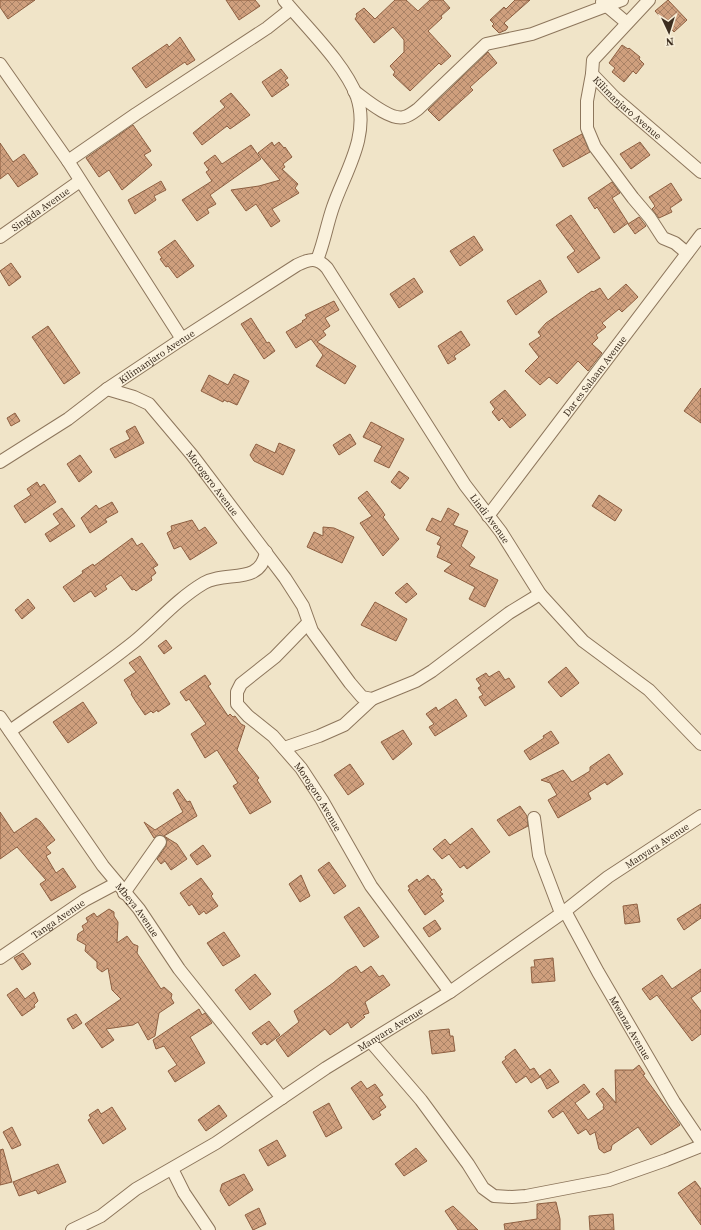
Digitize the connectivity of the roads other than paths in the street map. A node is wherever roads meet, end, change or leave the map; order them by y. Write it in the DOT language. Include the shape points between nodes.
graph roads {
  1 [pos="622,0"];
  2 [pos="649,0"];
  3 [pos="602,3"];
  4 [pos="287,4"];
  5 [pos="627,23"];
  6 [pos="0,64"];
  7 [pos="592,74"];
  8 [pos="354,91"];
  9 [pos="68,161"];
  10 [pos="701,172"];
  11 [pos="80,181"];
  12 [pos="701,235"];
  13 [pos="0,237"];
  14 [pos="687,253"];
  15 [pos="317,260"];
  16 [pos="182,339"];
  17 [pos="107,389"];
  18 [pos="0,462"];
  19 [pos="488,516"];
  20 [pos="266,552"];
  21 [pos="540,594"];
  22 [pos="308,623"];
  23 [pos="372,700"];
  24 [pos="0,717"];
  25 [pos="10,731"];
  26 [pos="701,744"];
  27 [pos="284,748"];
  28 [pos="701,816"];
  29 [pos="534,818"];
  30 [pos="160,842"];
  31 [pos="121,888"];
  32 [pos="563,912"];
  33 [pos="0,958"];
  34 [pos="450,992"];
  35 [pos="371,1042"];
  36 [pos="282,1098"];
  37 [pos="701,1142"];
  38 [pos="701,1146"];
  39 [pos="172,1169"];
  40 [pos="72,1230"];
  41 [pos="209,1230"];
  1 -- 3 [label="street"];
  2 -- 5 [label="street, Kilimanjaro Avenue"];
  3 -- 5 [label="street"];
  3 -- 8 [label="street" via="532,34 486,44 418,109 405,117 399,118 388,114"];
  4 -- 8 [label="street" via="318,39"];
  4 -- 9 [label="street" via="267,28"];
  5 -- 7 [label="street, Kilimanjaro Avenue" via="594,60"];
  6 -- 9 [label="street"];
  7 -- 10 [label="street, Kilimanjaro Avenue" via="620,103"];
  7 -- 14 [label="street" via="587,101 587,128 595,147 663,238 675,243"];
  8 -- 15 [label="street" via="360,118 356,149 332,208"];
  9 -- 11 [label="street"];
  11 -- 13 [label="street, Singida Avenue"];
  11 -- 16 [label="street"];
  12 -- 14 [label="street, Dar es Salaam Avenue"];
  14 -- 19 [label="street, Dar es Salaam Avenue"];
  15 -- 16 [label="street, Kilimanjaro Avenue" via="308,260 297,265"];
  15 -- 19 [label="street, Lindi Avenue" via="327,268 465,485"];
  16 -- 17 [label="street, Kilimanjaro Avenue"];
  17 -- 18 [label="street, Kilimanjaro Avenue" via="68,419"];
  17 -- 20 [label="street, Morogoro Avenue" via="149,404 209,475"];
  19 -- 21 [label="street, Lindi Avenue"];
  20 -- 22 [label="street, Morogoro Avenue" via="301,601"];
  20 -- 25 [label="street" via="261,567 253,573 217,578 191,591 134,642"];
  21 -- 23 [label="street" via="509,613 432,671 416,681"];
  21 -- 26 [label="street, Lindi Avenue" via="583,641 649,690"];
  22 -- 23 [label="street, Morogoro Avenue" via="358,693"];
  22 -- 27 [label="street, Morogoro Avenue" via="275,657 241,684 237,692 237,704 240,709 270,732"];
  23 -- 27 [label="street" via="344,724"];
  24 -- 25 [label="street, Mbeya Avenue"];
  25 -- 31 [label="street, Mbeya Avenue" via="76,828"];
  27 -- 34 [label="street, Morogoro Avenue" via="314,787 371,886"];
  28 -- 32 [label="street, Manyara Avenue" via="608,877"];
  29 -- 32 [label="street, Mwanza Avenue" via="540,855"];
  30 -- 31 [label="street"];
  31 -- 33 [label="street, Tanga Avenue" via="86,900"];
  31 -- 36 [label="street, Mbeya Avenue" via="139,909 200,998"];
  32 -- 34 [label="street, Manyara Avenue"];
  32 -- 37 [label="street, Mwanza Avenue" via="674,1102"];
  34 -- 35 [label="street, Manyara Avenue"];
  35 -- 36 [label="street, Manyara Avenue"];
  35 -- 38 [label="street" via="425,1105 483,1188 494,1196 526,1196 609,1180"];
  36 -- 39 [label="street, Manyara Avenue" via="216,1143"];
  39 -- 40 [label="street, Manyara Avenue" via="136,1189 101,1216"];
  39 -- 41 [label="street" via="184,1193"];
}
